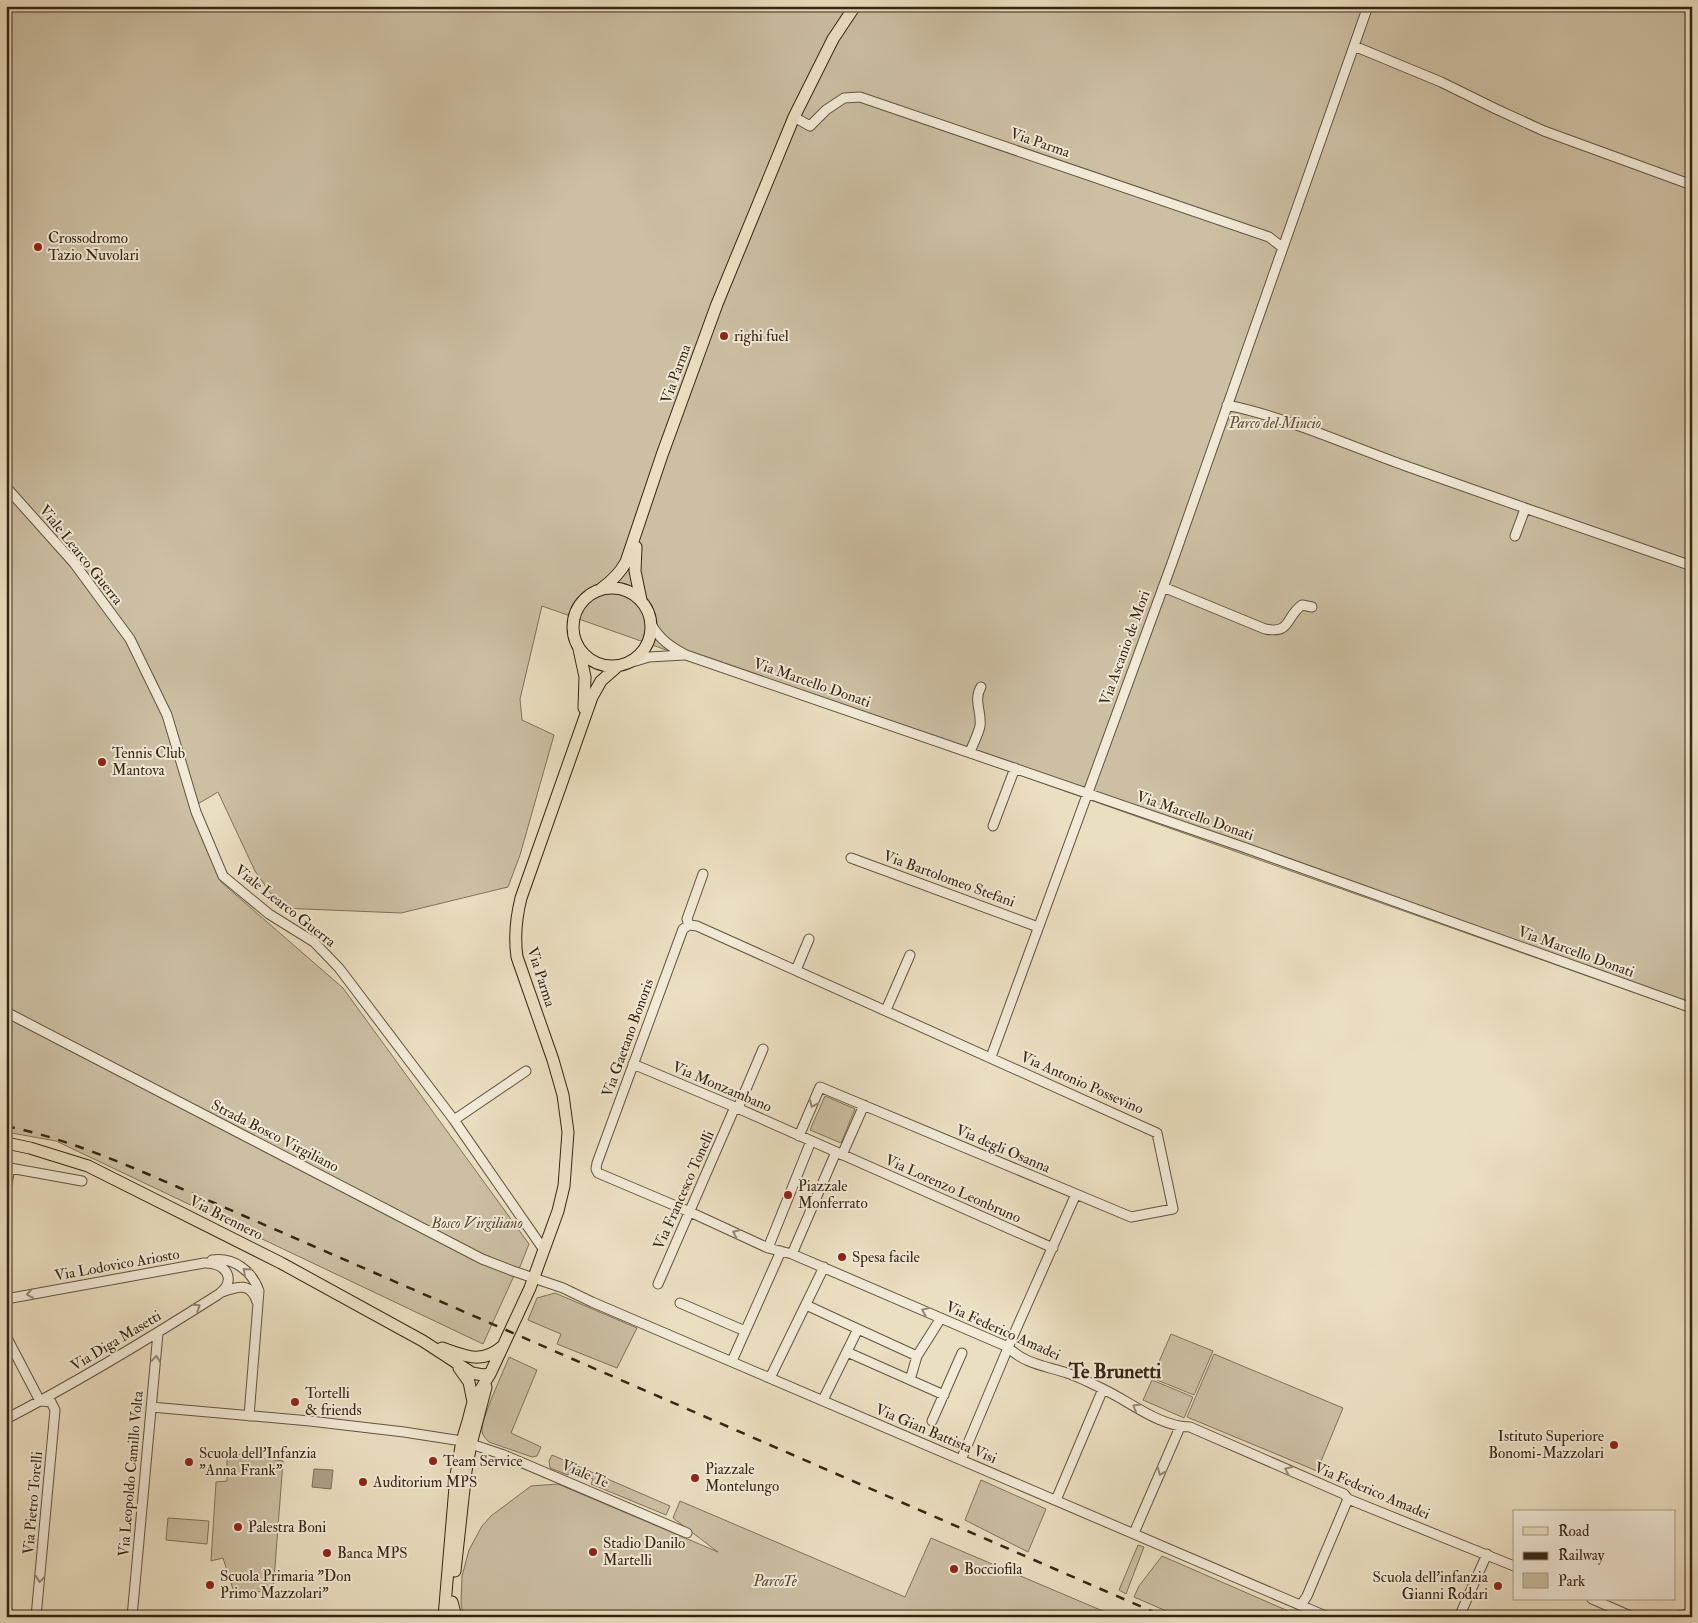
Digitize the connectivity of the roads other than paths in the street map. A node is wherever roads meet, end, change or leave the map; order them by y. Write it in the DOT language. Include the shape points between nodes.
graph roads {
  1 [pos="854,6"];
  2 [pos="1368,6"];
  3 [pos="1354,46"];
  4 [pos="794,117"];
  5 [pos="1692,185"];
  6 [pos="1282,247"];
  7 [pos="1228,405"];
  8 [pos="6,487"];
  9 [pos="1525,509"];
  10 [pos="638,532"];
  11 [pos="1515,536"];
  12 [pos="1692,566"];
  13 [pos="1163,587"];
  14 [pos="601,589"];
  15 [pos="641,600"];
  16 [pos="1312,606"];
  17 [pos="651,624"];
  18 [pos="579,648"];
  19 [pos="686,655"];
  20 [pos="623,664"];
  21 [pos="981,687"];
  22 [pos="584,717"];
  23 [pos="970,752"];
  24 [pos="1015,768"];
  25 [pos="1087,793"];
  26 [pos="993,826"];
  27 [pos="851,858"];
  28 [pos="703,874"];
  29 [pos="689,925"];
  30 [pos="1038,927"];
  31 [pos="808,939"];
  32 [pos="910,955"];
  33 [pos="796,970"];
  34 [pos="1692,1008"];
  35 [pos="886,1010"];
  36 [pos="6,1012"];
  37 [pos="763,1049"];
  38 [pos="991,1057"];
  39 [pos="633,1064"];
  40 [pos="526,1071"];
  41 [pos="864,1106"];
  42 [pos="736,1108"];
  43 [pos="454,1120"];
  44 [pos="799,1136"];
  45 [pos="812,1141"];
  46 [pos="6,1143"];
  47 [pos="839,1153"];
  48 [pos="597,1163"];
  49 [pos="82,1181"];
  50 [pos="6,1189"];
  51 [pos="1076,1194"];
  52 [pos="690,1212"];
  53 [pos="1131,1217"];
  54 [pos="768,1248"];
  55 [pos="1053,1248"];
  56 [pos="544,1250"];
  57 [pos="781,1252"];
  58 [pos="792,1254"];
  59 [pos="204,1263"];
  60 [pos="824,1267"];
  61 [pos="534,1278"];
  62 [pos="658,1284"];
  63 [pos="219,1294"];
  64 [pos="6,1298"];
  65 [pos="680,1303"];
  66 [pos="806,1305"];
  67 [pos="258,1312"];
  68 [pos="941,1318"];
  69 [pos="858,1329"];
  70 [pos="745,1331"];
  71 [pos="158,1333"];
  72 [pos="6,1336"];
  73 [pos="424,1341"];
  74 [pos="505,1344"];
  75 [pos="1008,1347"];
  76 [pos="847,1352"];
  77 [pos="962,1353"];
  78 [pos="917,1356"];
  79 [pos="473,1358"];
  80 [pos="732,1361"];
  81 [pos="490,1374"];
  82 [pos="770,1378"];
  83 [pos="910,1380"];
  84 [pos="1102,1389"];
  85 [pos="944,1395"];
  86 [pos="823,1400"];
  87 [pos="40,1401"];
  88 [pos="473,1402"];
  89 [pos="151,1408"];
  90 [pos="249,1416"];
  91 [pos="6,1419"];
  92 [pos="932,1421"];
  93 [pos="1180,1427"];
  94 [pos="466,1442"];
  95 [pos="961,1460"];
  96 [pos="1348,1499"];
  97 [pos="1056,1500"];
  98 [pos="687,1533"];
  99 [pos="1134,1533"];
  100 [pos="1487,1554"];
  101 [pos="1513,1566"];
  102 [pos="1594,1600"];
  103 [pos="452,1602"];
  104 [pos="1301,1604"];
  105 [pos="1611,1608"];
  106 [pos="1692,1613"];
  107 [pos="36,1617"];
  108 [pos="132,1617"];
  109 [pos="444,1617"];
  110 [pos="450,1617"];
  111 [pos="456,1617"];
  112 [pos="1328,1617"];
  113 [pos="1459,1617"];
  114 [pos="1608,1617"];
  115 [pos="1633,1617"];
  116 [pos="1674,1617"];
  1 -- 4 [label="main road, Via Parma" via="833,38"];
  2 -- 3 [label="street, Via Ascanio de Mori"];
  3 -- 5 [label="street" via="1544,130"];
  3 -- 6 [label="street, Via Ascanio de Mori"];
  4 -- 6 [label="street, Via Parma" via="810,126 844,98 860,97 1269,237"];
  4 -- 10 [label="main road, Via Parma" via="717,304 662,455"];
  6 -- 7 [label="street, Via Ascanio de Mori"];
  7 -- 9 [label="street" via="1294,425"];
  7 -- 13 [label="street, Via Ascanio de Mori"];
  8 -- 43 [label="street, Viale Learco Guerra" via="74,563 130,640 167,715 196,812 224,876 269,914 314,942 339,968"];
  9 -- 11 [label="street"];
  9 -- 12 [label="street"];
  10 -- 14 [label="main road, Via Parma" via="622,570"];
  10 -- 15 [label="main road, Via Parma" via="635,571"];
  13 -- 16 [label="street" via="1274,630 1285,627 1294,610 1302,605"];
  13 -- 25 [label="street, Via Ascanio de Mori"];
  14 -- 15 [label="main road" via="628,591"];
  14 -- 18 [label="main road" via="590,594 576,612 573,629"];
  15 -- 17 [label="main road"];
  17 -- 19 [label="street, Via Marcello Donati" via="666,644"];
  17 -- 20 [label="main road" via="645,648 640,655"];
  18 -- 20 [label="main road" via="596,663 607,666"];
  18 -- 22 [label="main road, Via Parma" via="585,677"];
  19 -- 20 [label="street, Via Marcello Donati" via="649,657"];
  19 -- 23 [label="street, Via Marcello Donati"];
  20 -- 22 [label="main road, Via Parma" via="601,681"];
  21 -- 23 [label="street" via="977,701 980,726"];
  22 -- 56 [label="main road, Via Parma" via="521,898 515,929 517,957 556,1069 566,1114 568,1149 564,1186"];
  23 -- 24 [label="street, Via Marcello Donati"];
  24 -- 25 [label="street, Via Marcello Donati"];
  24 -- 26 [label="street"];
  25 -- 30 [label="street, Via Ascanio de Mori"];
  25 -- 34 [label="street, Via Marcello Donati"];
  27 -- 30 [label="street, Via Bartolomeo Stefani"];
  28 -- 29 [label="street" via="687,919"];
  29 -- 33 [label="street, Via Antonio Possevino"];
  29 -- 39 [label="street, Via Gaetano Bonoris" via="683,929"];
  30 -- 38 [label="street, Via Ascanio de Mori"];
  31 -- 33 [label="street"];
  32 -- 35 [label="street"];
  33 -- 35 [label="street, Via Antonio Possevino"];
  35 -- 38 [label="street, Via Antonio Possevino"];
  36 -- 61 [label="street, Strada Bosco Virgiliano" via="482,1259"];
  37 -- 42 [label="street, Via Francesco Tonelli"];
  38 -- 53 [label="street, Via Antonio Possevino" via="1157,1132 1173,1209"];
  39 -- 42 [label="street, Via Monzambano"];
  39 -- 48 [label="street, Via Gaetano Bonoris"];
  40 -- 43 [label="street"];
  41 -- 44 [label="street, Via degli Osanna, one-way" via="820,1087"];
  41 -- 47 [label="street"];
  41 -- 51 [label="street, Via degli Osanna"];
  42 -- 44 [label="street, Via Monzambano"];
  42 -- 52 [label="street, Via Francesco Tonelli"];
  43 -- 56 [label="street, Viale Learco Guerra"];
  44 -- 45 [label="street, Via Monzambano"];
  45 -- 47 [label="street, Via Lorenzo Leonbruno"];
  45 -- 54 [label="street"];
  46 -- 73 [label="main road, Via Brennero" via="88,1166 281,1263"];
  47 -- 55 [label="street, Via Lorenzo Leonbruno"];
  47 -- 58 [label="street"];
  48 -- 52 [label="street, Via Federico Amadei" via="598,1173"];
  49 -- 50 [label="street" via="10,1168"];
  51 -- 53 [label="street, Via degli Osanna"];
  51 -- 55 [label="street"];
  54 -- 52 [label="street, Via Federico Amadei, one-way"];
  52 -- 62 [label="street, Via Francesco Tonelli"];
  54 -- 57 [label="street, Via Federico Amadei"];
  55 -- 75 [label="street"];
  56 -- 61 [label="main road, Via Parma"];
  57 -- 58 [label="street, Via Federico Amadei"];
  57 -- 70 [label="street"];
  58 -- 60 [label="street, Via Federico Amadei"];
  59 -- 63 [label="street" via="218,1264 225,1271 226,1286"];
  59 -- 64 [label="street, Via Lodovico Ariosto, one-way"];
  67 -- 59 [label="street, Via Lodovico Ariosto, one-way" via="259,1291 254,1278 244,1268 218,1259"];
  60 -- 66 [label="street"];
  68 -- 60 [label="street, Via Federico Amadei, one-way"];
  61 -- 74 [label="main road, Via Parma"];
  61 -- 80 [label="street, Via Gian Battista Visi"];
  63 -- 67 [label="street, Via Diga Masetti" via="234,1287 247,1288 256,1296"];
  71 -- 63 [label="street, Via Diga Masetti, one-way"];
  65 -- 70 [label="street"];
  66 -- 69 [label="street"];
  66 -- 82 [label="street"];
  67 -- 90 [label="street, Via Lodovico Ariosto"];
  68 -- 75 [label="street, Via Federico Amadei"];
  68 -- 78 [label="street"];
  69 -- 76 [label="street"];
  69 -- 78 [label="street"];
  70 -- 80 [label="street"];
  71 -- 87 [label="street, Via Diga Masetti"];
  89 -- 71 [label="street, Via Leopoldo Camillo Volta, one-way"];
  72 -- 87 [label="street"];
  73 -- 79 [label="main road, Via Brennero"];
  73 -- 81 [label="main road, Via Brennero" via="472,1373"];
  73 -- 88 [label="main road, Via Brennero" via="461,1370 469,1382"];
  74 -- 79 [label="main road" via="494,1353"];
  74 -- 81 [label="main road, Via Parma"];
  75 -- 84 [label="street, Via Federico Amadei" via="1016,1355 1042,1367 1068,1373"];
  75 -- 95 [label="street"];
  76 -- 83 [label="street"];
  76 -- 86 [label="street"];
  77 -- 85 [label="street"];
  78 -- 83 [label="street"];
  79 -- 81 [label="main road, Via Brennero"];
  80 -- 82 [label="street, Via Gian Battista Visi"];
  81 -- 88 [label="main road"];
  81 -- 94 [label="main road"];
  82 -- 86 [label="street, Via Gian Battista Visi"];
  83 -- 85 [label="street"];
  93 -- 84 [label="street, Via Federico Amadei, one-way" via="1139,1410"];
  84 -- 97 [label="street"];
  85 -- 92 [label="street"];
  86 -- 95 [label="street, Via Gian Battista Visi"];
  87 -- 91 [label="street, Via Diga Masetti"];
  87 -- 107 [label="street, Via Pietro Torelli, one-way" via="51,1402 55,1410"];
  88 -- 94 [label="main road"];
  89 -- 90 [label="street, Viale Te"];
  89 -- 108 [label="street, Via Leopoldo Camillo Volta"];
  90 -- 94 [label="street, Viale Te" via="404,1432"];
  96 -- 93 [label="street, Via Federico Amadei, one-way" via="1344,1494 1190,1427"];
  93 -- 99 [label="street, one-way"];
  94 -- 98 [label="street, Viale Te"];
  94 -- 103 [label="main road" via="466,1471"];
  94 -- 109 [label="main road" via="456,1475"];
  95 -- 97 [label="street, Via Gian Battista Visi"];
  96 -- 100 [label="street, Via Federico Amadei"];
  96 -- 104 [label="street"];
  97 -- 99 [label="street, Via Gian Battista Visi"];
  99 -- 104 [label="street, Via Gian Battista Visi"];
  100 -- 101 [label="street, Via Federico Amadei"];
  100 -- 113 [label="street"];
  102 -- 105 [label="street"];
  103 -- 110 [label="main road"];
  103 -- 111 [label="main road"];
  104 -- 112 [label="street, Via Gian Battista Visi"];
  105 -- 114 [label="street"];
  105 -- 115 [label="street"];
  106 -- 116 [label="street"];
}
